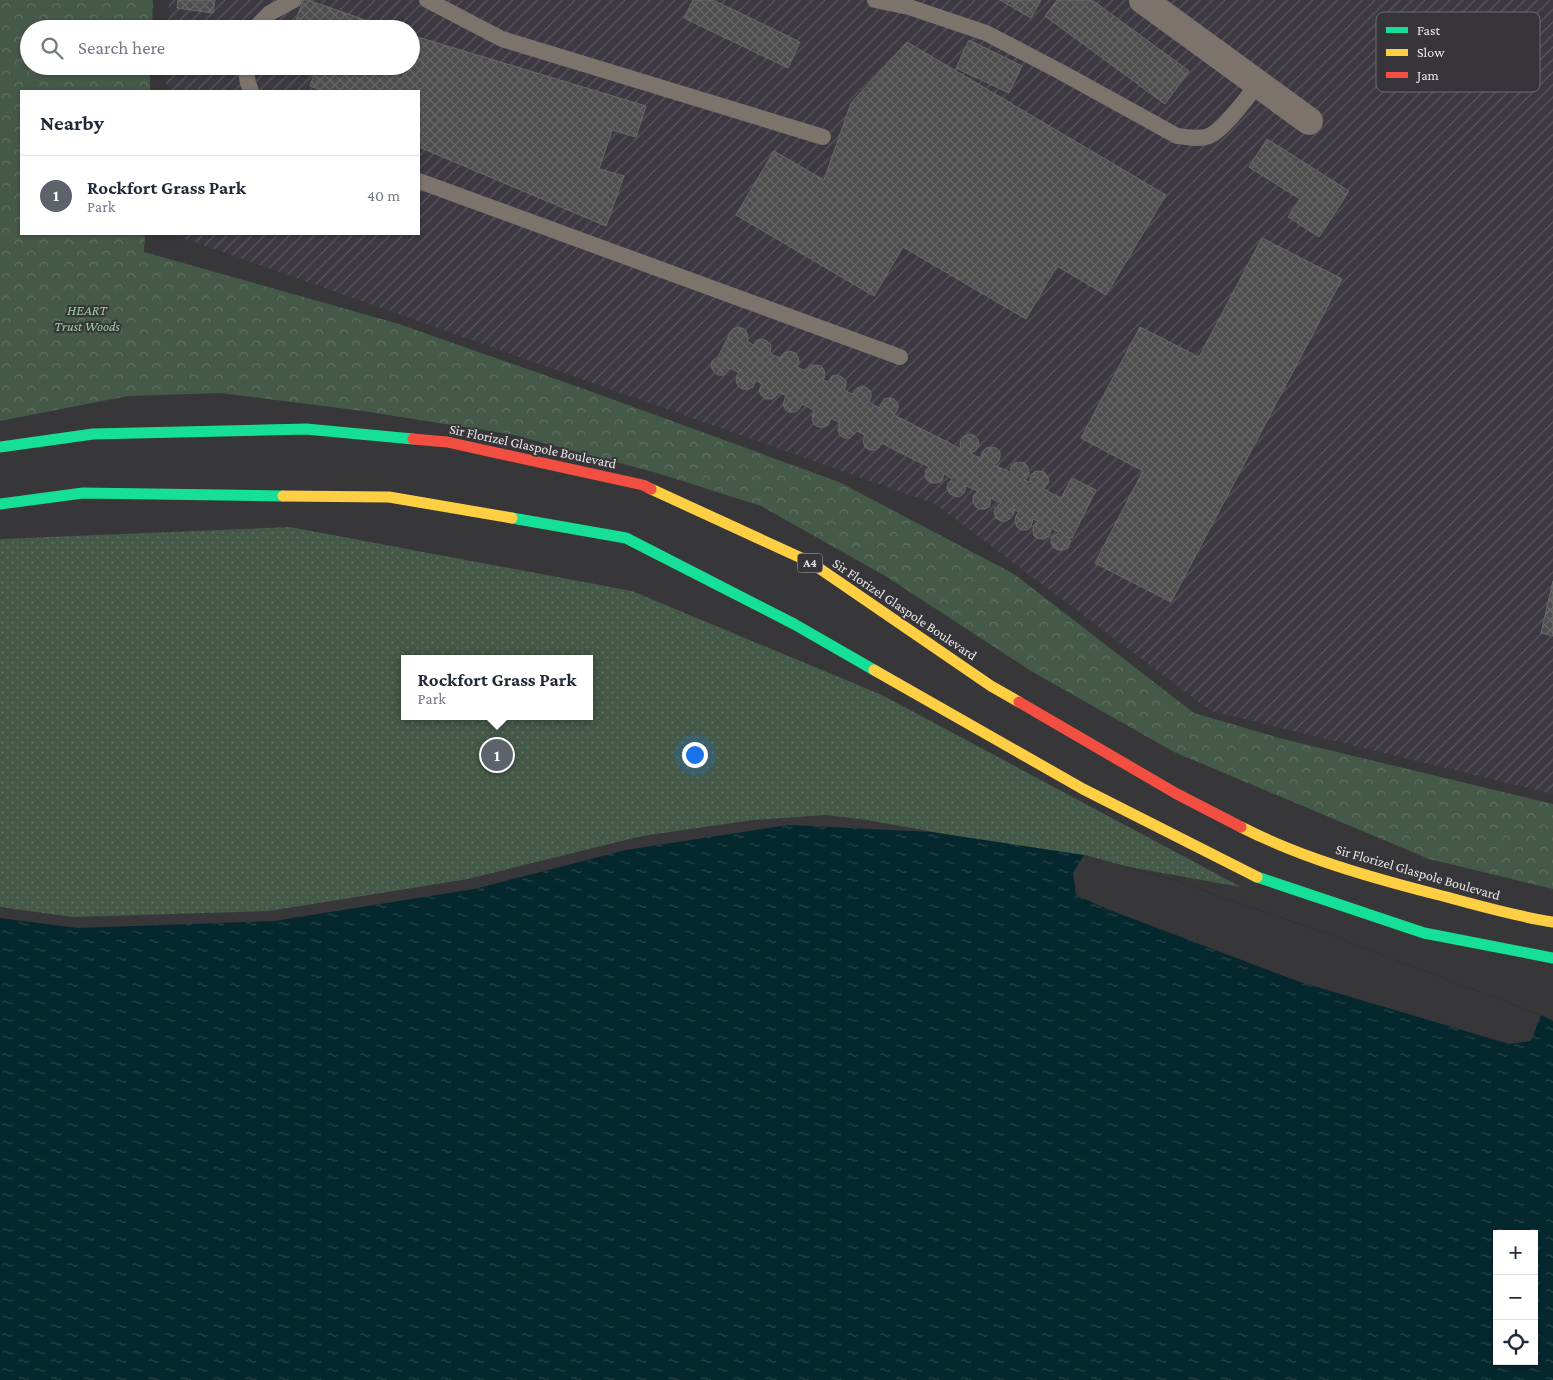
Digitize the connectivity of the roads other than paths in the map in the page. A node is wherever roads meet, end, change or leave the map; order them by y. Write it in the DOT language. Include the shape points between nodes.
graph roads {
  1 [pos="294,0"];
  2 [pos="427,0"];
  3 [pos="875,0"];
  4 [pos="1143,0"];
  5 [pos="263,20"];
  6 [pos="247,75"];
  7 [pos="1258,84"];
  8 [pos="251,90"];
  9 [pos="1309,121"];
  10 [pos="823,137"];
  11 [pos="420,181"];
  12 [pos="900,357"];
  13 [pos="0,447"];
  14 [pos="0,504"];
  15 [pos="1553,922"];
  16 [pos="1553,958"];
  1 -- 5 [label="lane"];
  2 -- 10 [label="lane" via="502,38"];
  3 -- 7 [label="lane" via="909,7 986,33 1177,136 1209,136 1221,127"];
  4 -- 7 [label="street"];
  6 -- 8 [label="lane"];
  7 -- 9 [label="street"];
  11 -- 12 [label="lane"];
  13 -- 15 [label="highway, Sir Florizel Glaspole Boulevard / A4" via="92,434 306,429 447,442 643,485 810,562 991,686 1177,794 1261,837 1359,874 1522,917"];
  14 -- 16 [label="highway" via="83,493 390,497 626,538 794,624 1083,789 1260,878 1424,933"];
}
